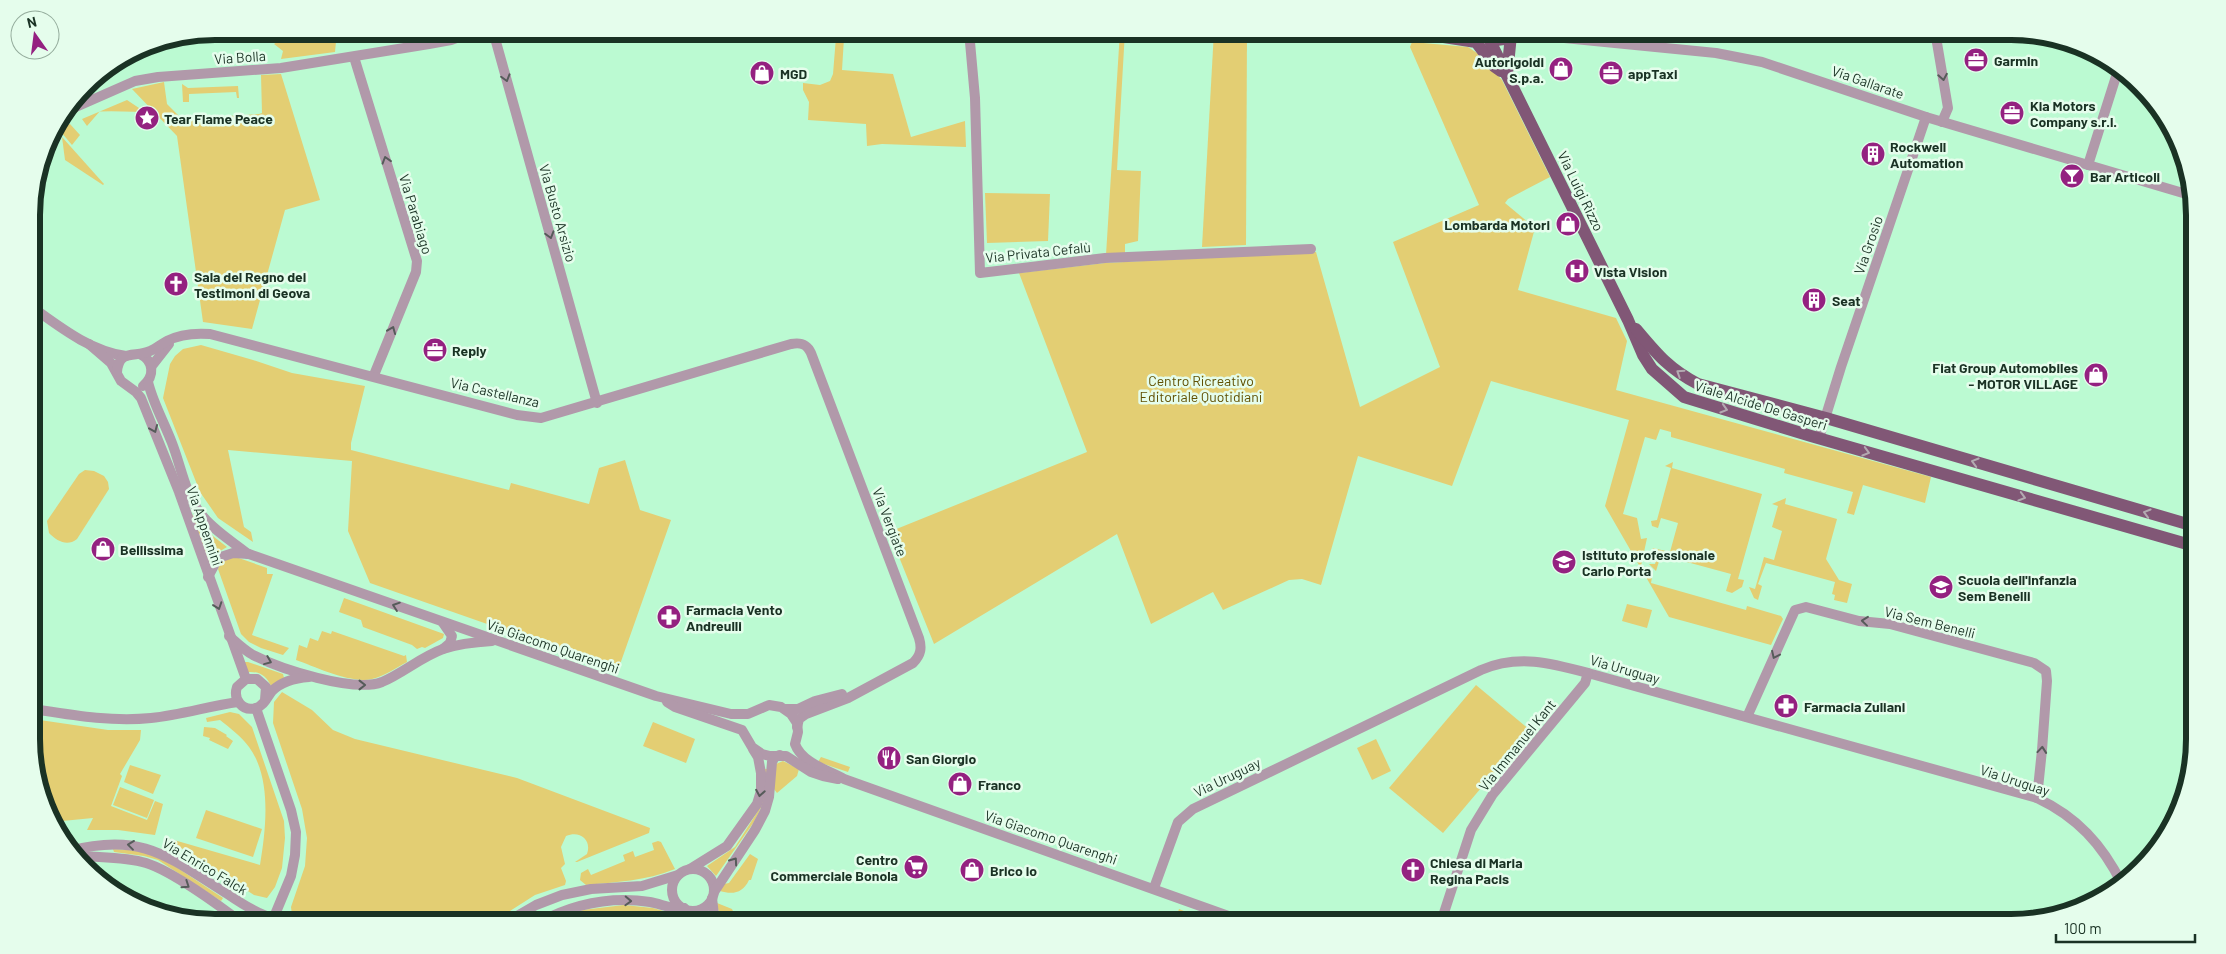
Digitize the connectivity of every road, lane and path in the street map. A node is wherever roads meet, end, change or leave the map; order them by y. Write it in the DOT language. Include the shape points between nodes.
graph roads {
  1 [pos="450,40"];
  2 [pos="495,40"];
  3 [pos="970,40"];
  4 [pos="1463,40"];
  5 [pos="1487,40"];
  6 [pos="1511,40"];
  7 [pos="1581,40"];
  8 [pos="1937,40"];
  9 [pos="354,57"];
  10 [pos="1507,75"];
  11 [pos="2116,75"];
  12 [pos="77,107"];
  13 [pos="1926,117"];
  14 [pos="1942,122"];
  15 [pos="2088,165"];
  16 [pos="2185,194"];
  17 [pos="1311,249"];
  18 [pos="40,312"];
  19 [pos="1628,320"];
  20 [pos="178,337"];
  21 [pos="89,344"];
  22 [pos="803,344"];
  23 [pos="140,354"];
  24 [pos="126,356"];
  25 [pos="151,367"];
  26 [pos="117,372"];
  27 [pos="374,375"];
  28 [pos="148,382"];
  29 [pos="130,388"];
  30 [pos="596,403"];
  31 [pos="1826,418"];
  32 [pos="1819,438"];
  33 [pos="187,490"];
  34 [pos="2186,524"];
  35 [pos="2186,544"];
  36 [pos="249,554"];
  37 [pos="208,577"];
  38 [pos="442,622"];
  39 [pos="228,635"];
  40 [pos="498,641"];
  41 [pos="442,650"];
  42 [pos="1588,673"];
  43 [pos="314,676"];
  44 [pos="246,679"];
  45 [pos="867,687"];
  46 [pos="656,696"];
  47 [pos="237,697"];
  48 [pos="265,700"];
  49 [pos="256,708"];
  50 [pos="785,709"];
  51 [pos="40,710"];
  52 [pos="757,710"];
  53 [pos="1746,717"];
  54 [pos="797,727"];
  55 [pos="747,736"];
  56 [pos="796,739"];
  57 [pos="752,747"];
  58 [pos="779,756"];
  59 [pos="844,779"];
  60 [pos="2037,798"];
  61 [pos="79,849"];
  62 [pos="84,856"];
  63 [pos="690,869"];
  64 [pos="678,875"];
  65 [pos="2118,878"];
  66 [pos="1154,888"];
  67 [pos="713,895"];
  68 [pos="684,908"];
  69 [pos="229,914"];
  70 [pos="263,914"];
  71 [pos="276,914"];
  72 [pos="522,914"];
  73 [pos="558,914"];
  74 [pos="687,914"];
  75 [pos="714,914"];
  76 [pos="1226,914"];
  77 [pos="1444,914"];
  1 -- 9 [label="street, Via Bolla"];
  2 -- 30 [label="street, Via Busto Arsizio, one-way"];
  3 -- 17 [label="street, Via Privata Cefalù" via="980,273 1105,258"];
  4 -- 10 [label="main road" via="1476,42 1494,66"];
  5 -- 10 [label="main road, Via Luigi Rizzo"];
  6 -- 10 [label="main road"];
  7 -- 13 [label="street, Via Gallarate" via="1716,53 1762,62"];
  8 -- 14 [label="street, one-way" via="1948,108"];
  9 -- 12 [label="street, Via Bolla" via="275,69 143,79"];
  27 -- 9 [label="street, Via Parabiago, one-way" via="417,267"];
  10 -- 19 [label="main road, Via Luigi Rizzo"];
  11 -- 15 [label="street"];
  13 -- 14 [label="street, Via Gallarate"];
  13 -- 31 [label="street, Via Grosio"];
  14 -- 15 [label="street, Via Gallarate"];
  15 -- 16 [label="street, Via Gallarate"];
  18 -- 21 [label="street, Via Appennini"];
  31 -- 19 [label="main road, Viale Alcide De Gasperi, one-way" via="1698,384 1664,362"];
  19 -- 32 [label="main road, Viale Alcide De Gasperi, one-way" via="1652,369 1684,397"];
  20 -- 23 [label="street, Via Castellanza"];
  20 -- 25 [label="street" via="164,348"];
  20 -- 27 [label="street, Via Castellanza" via="210,334"];
  21 -- 24 [label="street, Via Appennini"];
  21 -- 26 [label="street, Via Appennini"];
  22 -- 30 [label="street, Via Castellanza" via="791,344"];
  22 -- 45 [label="street, Via Vergiate" via="811,353 920,641 919,655 913,662"];
  23 -- 24 [label="street, Via Castellanza"];
  23 -- 25 [label="street"];
  24 -- 26 [label="street"];
  25 -- 28 [label="street"];
  26 -- 29 [label="street, Via Appennini" via="120,381"];
  27 -- 30 [label="street, Via Castellanza" via="517,415 541,418"];
  28 -- 29 [label="street" via="141,387"];
  28 -- 33 [label="street, Via Appennini" via="180,463"];
  29 -- 37 [label="street, Via Appennini, one-way" via="141,398 165,455"];
  31 -- 32 [label="street, Via Grosio"];
  34 -- 31 [label="main road, Viale Alcide De Gasperi, one-way"];
  32 -- 35 [label="main road, Viale Alcide De Gasperi, one-way"];
  33 -- 36 [label="street, Via Giacomo Quarenghi" via="209,523"];
  36 -- 37 [label="street, Via Giacomo Quarenghi" via="233,553 218,558"];
  38 -- 36 [label="street, Via Giacomo Quarenghi, one-way"];
  37 -- 39 [label="street, Via Appennini, one-way"];
  38 -- 40 [label="street, Via Giacomo Quarenghi"];
  38 -- 41 [label="street" via="452,636 450,644"];
  39 -- 43 [label="street, one-way" via="253,655"];
  39 -- 44 [label="street, Via Appennini"];
  40 -- 41 [label="street" via="476,642"];
  40 -- 46 [label="street, Via Giacomo Quarenghi"];
  43 -- 41 [label="street, one-way" via="366,686 381,682"];
  42 -- 53 [label="street, Via Uruguay"];
  42 -- 66 [label="street, Via Uruguay" via="1529,660 1492,665 1223,793 1181,818"];
  42 -- 77 [label="street, Via Immanuel Kant" via="1585,683 1493,794 1471,830"];
  43 -- 48 [label="street" via="284,683"];
  44 -- 47 [label="street" via="239,683"];
  44 -- 48 [label="street" via="255,678 262,682 267,690"];
  45 -- 50 [label="street, Via Vergiate" via="815,701 798,710"];
  45 -- 54 [label="street, Via Vergiate" via="806,714 799,719"];
  46 -- 52 [label="street, Via Giacomo Quarenghi" via="732,714"];
  46 -- 55 [label="street, Via Giacomo Quarenghi" via="675,707 740,729"];
  47 -- 49 [label="street" via="245,708"];
  47 -- 51 [label="street" via="175,714 134,719 106,719"];
  48 -- 49 [label="street"];
  49 -- 71 [label="street" via="296,832 291,876"];
  50 -- 52 [label="street, Via Giacomo Quarenghi" via="772,705"];
  50 -- 54 [label="street"];
  52 -- 55 [label="street" via="748,721"];
  53 -- 60 [label="street, Via Uruguay"];
  60 -- 53 [label="street, Via Sem Benelli, one-way" via="2047,681 2046,671 2034,663 1890,624 1860,621 1806,607 1795,610"];
  54 -- 56 [label="street"];
  55 -- 57 [label="street"];
  56 -- 58 [label="street" via="789,750"];
  56 -- 59 [label="street, Via Giacomo Quarenghi" via="797,749 808,760"];
  57 -- 58 [label="street, Via Giacomo Quarenghi" via="765,756"];
  57 -- 63 [label="street, one-way" via="761,773 758,804 727,846"];
  58 -- 59 [label="street, Via Giacomo Quarenghi" via="786,756 823,776"];
  67 -- 58 [label="street, one-way" via="765,811 772,762"];
  59 -- 66 [label="street, Via Giacomo Quarenghi"];
  60 -- 65 [label="street, Via Uruguay" via="2062,812 2089,834"];
  70 -- 61 [label="street, Via Enrico Falck, one-way" via="151,849 116,843"];
  62 -- 69 [label="street, Via Enrico Falck, one-way" via="147,864 170,874"];
  63 -- 64 [label="street"];
  63 -- 67 [label="street" via="708,875 712,880"];
  64 -- 68 [label="street" via="672,892 677,903"];
  64 -- 72 [label="street" via="642,886 570,893"];
  66 -- 76 [label="street, Via Giacomo Quarenghi"];
  67 -- 68 [label="street" via="704,908"];
  67 -- 75 [label="street"];
  73 -- 68 [label="street, one-way" via="600,902 638,901 672,909"];
  68 -- 74 [label="street"];
}
